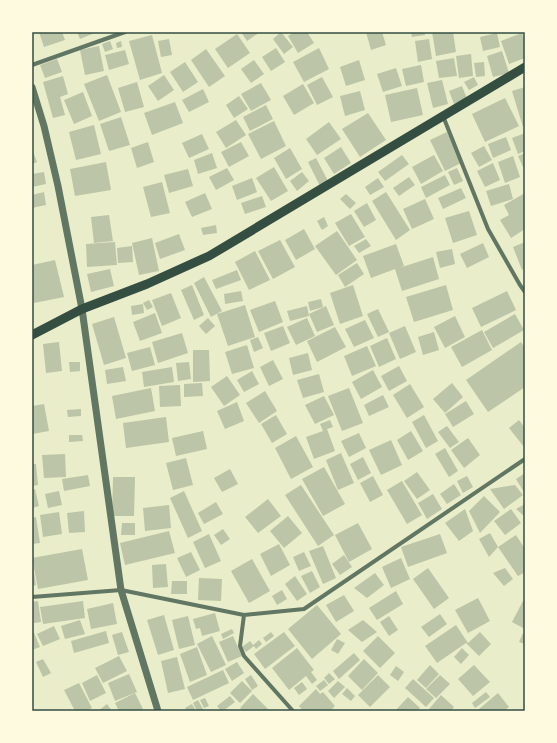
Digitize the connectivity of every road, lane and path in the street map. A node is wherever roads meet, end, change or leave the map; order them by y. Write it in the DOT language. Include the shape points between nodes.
graph roads {
  1 [pos="125,32"];
  2 [pos="32,65"];
  3 [pos="525,67"];
  4 [pos="32,87"];
  5 [pos="442,116"];
  6 [pos="525,292"];
  7 [pos="82,310"];
  8 [pos="32,335"];
  9 [pos="525,459"];
  10 [pos="121,590"];
  11 [pos="32,597"];
  12 [pos="244,615"];
  13 [pos="156,710"];
  14 [pos="293,711"];
  1 -- 2 [label="street"];
  3 -- 5 [label="main road"];
  4 -- 7 [label="street" via="58,186"];
  5 -- 6 [label="street" via="488,229"];
  5 -- 7 [label="main road" via="209,256"];
  7 -- 8 [label="main road"];
  7 -- 10 [label="street"];
  9 -- 12 [label="street" via="304,609"];
  10 -- 11 [label="street"];
  10 -- 12 [label="street"];
  10 -- 13 [label="street"];
  12 -- 14 [label="street" via="240,646 244,656"];
}
